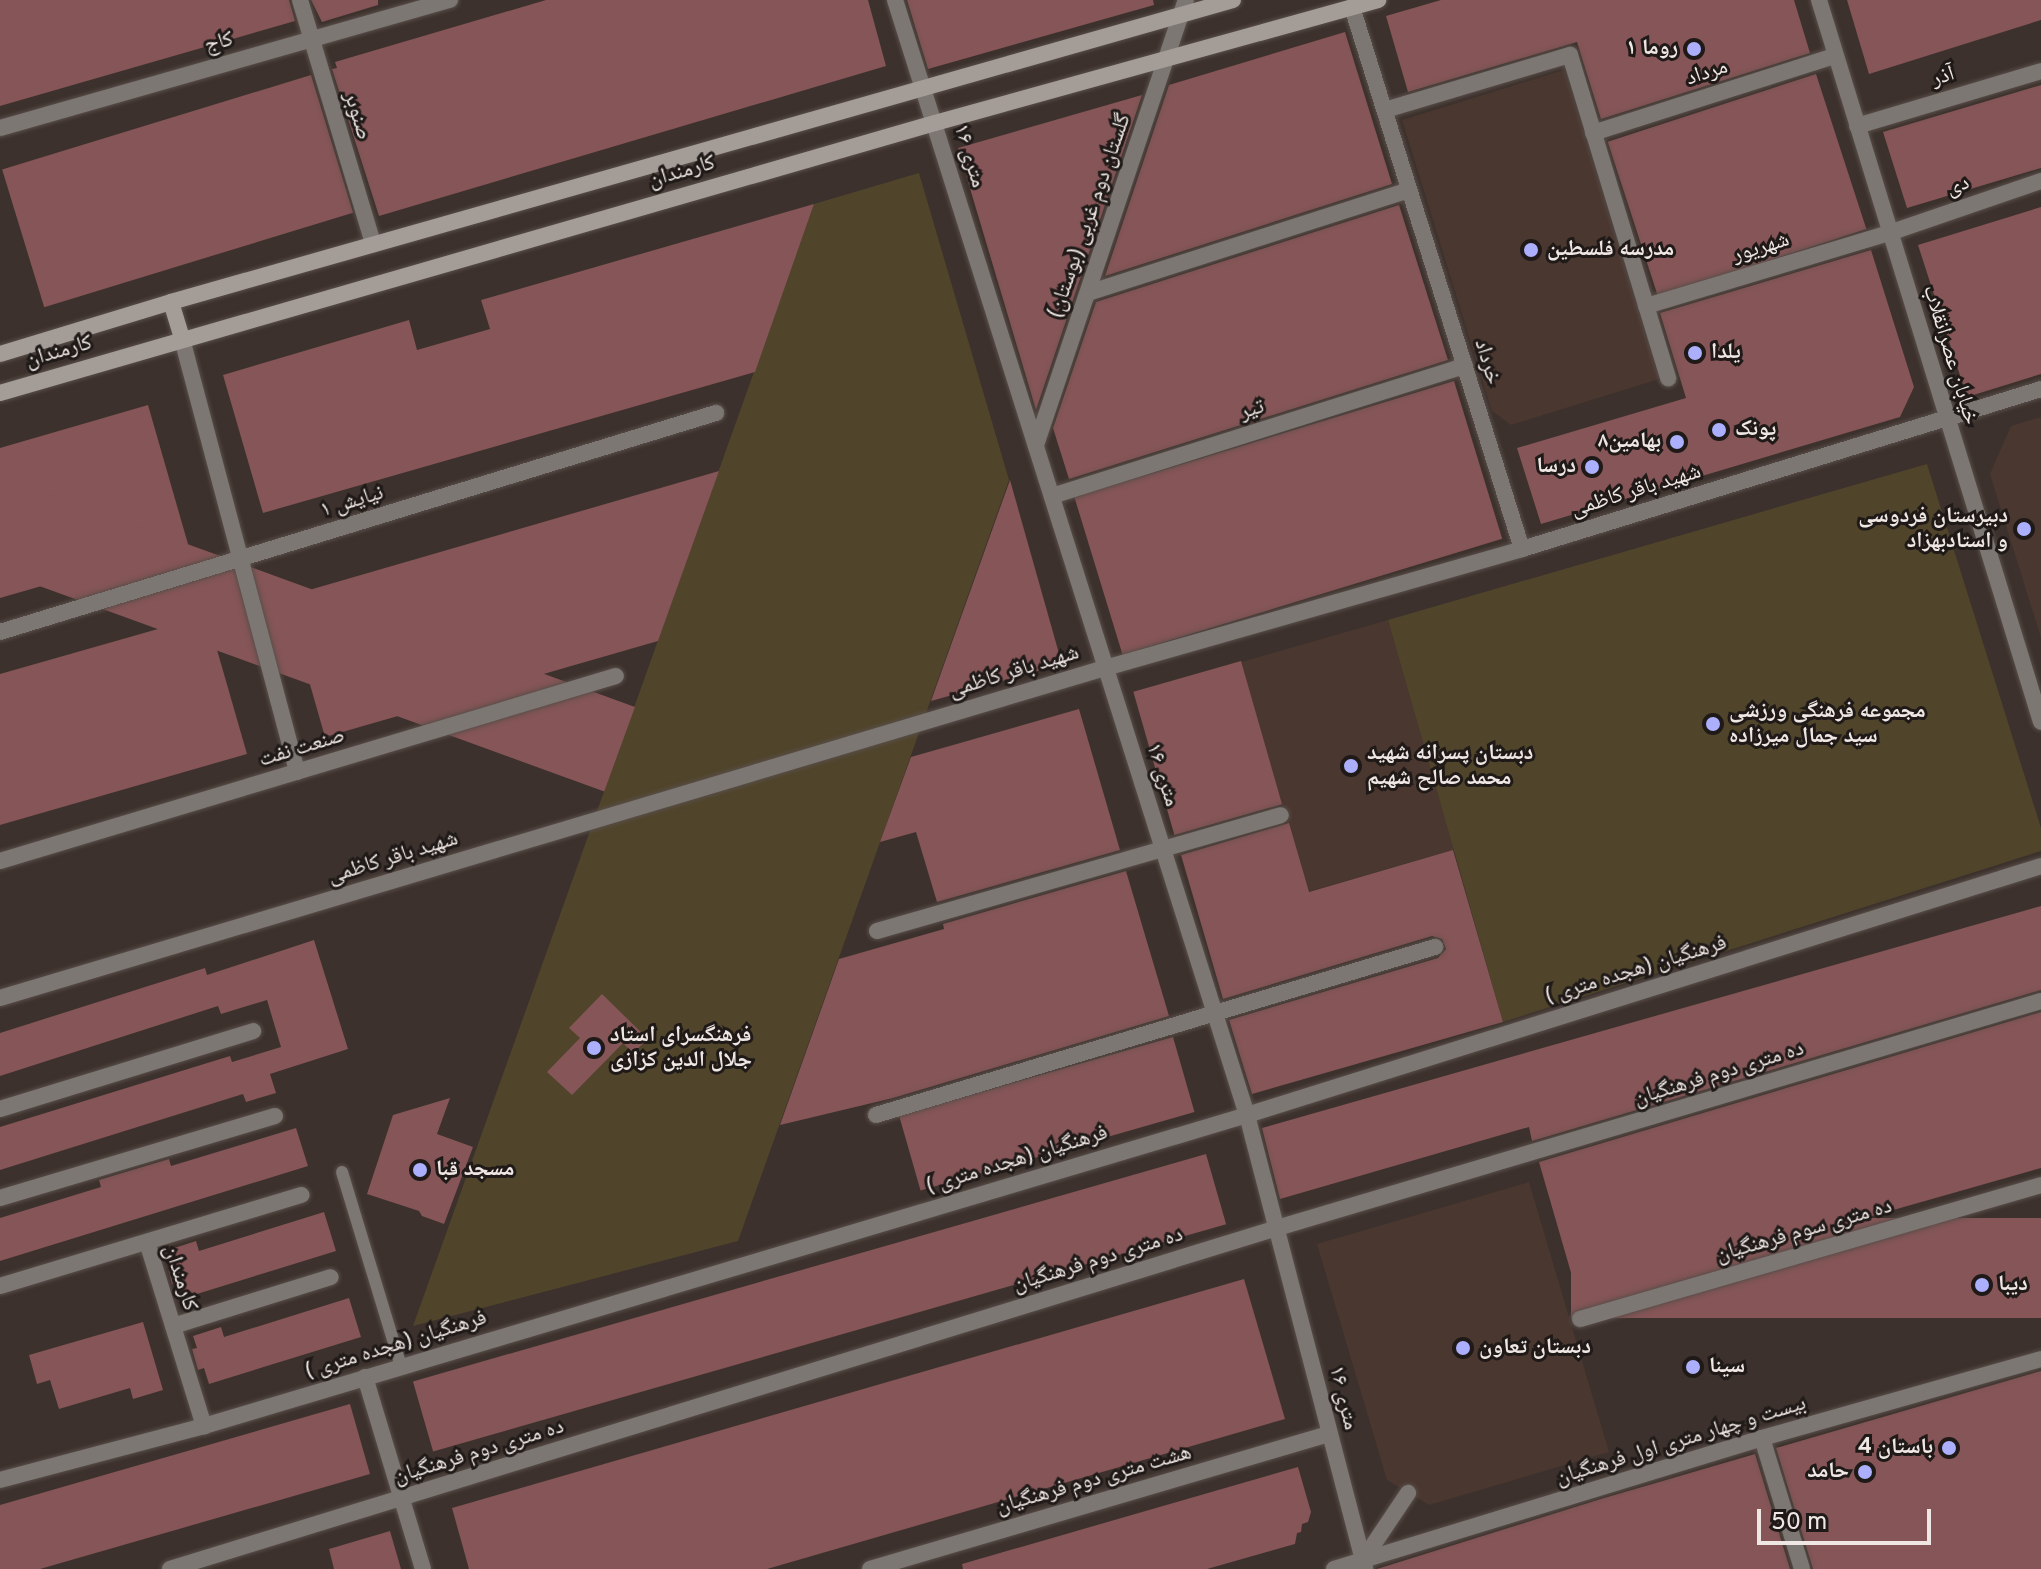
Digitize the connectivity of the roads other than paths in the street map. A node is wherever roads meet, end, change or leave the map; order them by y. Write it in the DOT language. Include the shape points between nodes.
graph roads {
  1 [pos="300,0"];
  2 [pos="450,0"];
  3 [pos="895,0"];
  4 [pos="1233,0"];
  5 [pos="1378,0"];
  6 [pos="1819,0"];
  7 [pos="1352,7"];
  8 [pos="1184,8"];
  9 [pos="312,40"];
  10 [pos="1835,56"];
  11 [pos="1167,59"];
  12 [pos="2041,71"];
  13 [pos="924,89"];
  14 [pos="1385,110"];
  15 [pos="935,123"];
  16 [pos="1857,126"];
  17 [pos="0,128"];
  18 [pos="1593,133"];
  19 [pos="2041,181"];
  20 [pos="1409,190"];
  21 [pos="1889,233"];
  22 [pos="373,244"];
  23 [pos="1088,293"];
  24 [pos="171,302"];
  25 [pos="1646,306"];
  26 [pos="182,339"];
  27 [pos="0,354"];
  28 [pos="1465,366"];
  29 [pos="1668,378"];
  30 [pos="2041,389"];
  31 [pos="0,393"];
  32 [pos="716,413"];
  33 [pos="1946,419"];
  34 [pos="1036,445"];
  35 [pos="1052,496"];
  36 [pos="1522,549"];
  37 [pos="240,559"];
  38 [pos="0,632"];
  39 [pos="1105,668"];
  40 [pos="616,676"];
  41 [pos="2041,722"];
  42 [pos="297,772"];
  43 [pos="1281,815"];
  44 [pos="1163,850"];
  45 [pos="0,861"];
  46 [pos="2041,866"];
  47 [pos="877,931"];
  48 [pos="1435,947"];
  49 [pos="0,998"];
  50 [pos="2041,1001"];
  51 [pos="1214,1012"];
  52 [pos="253,1031"];
  53 [pos="0,1109"];
  54 [pos="876,1115"];
  55 [pos="1247,1115"];
  56 [pos="275,1116"];
  57 [pos="342,1172"];
  58 [pos="2041,1185"];
  59 [pos="302,1195"];
  60 [pos="0,1198"];
  61 [pos="1277,1228"];
  62 [pos="147,1242"];
  63 [pos="331,1277"];
  64 [pos="0,1286"];
  65 [pos="1580,1319"];
  66 [pos="173,1326"];
  67 [pos="2041,1359"];
  68 [pos="401,1366"];
  69 [pos="365,1377"];
  70 [pos="204,1426"];
  71 [pos="1330,1434"];
  72 [pos="1762,1438"];
  73 [pos="0,1480"];
  74 [pos="1408,1493"];
  75 [pos="401,1499"];
  76 [pos="1364,1565"];
  77 [pos="170,1569"];
  78 [pos="423,1569"];
  79 [pos="870,1569"];
  80 [pos="1334,1569"];
  81 [pos="1802,1569"];
  1 -- 9 [label="street, صنوبر"];
  2 -- 9 [label="street, کاج"];
  3 -- 13 [label="street, ۱۶ متری"];
  4 -- 8 [label="main road, کارمندان"];
  5 -- 7 [label="main road, کارمندان"];
  6 -- 10 [label="street, خیابان عصرانقلاب"];
  7 -- 11 [label="main road, کارمندان"];
  7 -- 14 [label="street, خرداد"];
  8 -- 11 [label="street, گلستان دوم غربی (بوستان)"];
  8 -- 13 [label="main road, کارمندان"];
  9 -- 17 [label="street, کاج"];
  9 -- 22 [label="street, صنوبر"];
  10 -- 16 [label="street, خیابان عصرانقلاب"];
  10 -- 18 [label="street, مرداد"];
  11 -- 15 [label="main road, کارمندان"];
  11 -- 23 [label="street, گلستان دوم غربی (بوستان)"];
  12 -- 16 [label="street, آذر"];
  13 -- 15 [label="street, ۱۶ متری"];
  13 -- 22 [label="main road, کارمندان"];
  14 -- 18 [label="street" via="1570,55"];
  14 -- 20 [label="street, خرداد"];
  15 -- 26 [label="main road, کارمندان"];
  15 -- 34 [label="street, ۱۶ متری"];
  16 -- 21 [label="street, خیابان عصرانقلاب"];
  18 -- 25 [label="street"];
  19 -- 21 [label="street, دی"];
  20 -- 23 [label="street"];
  20 -- 28 [label="street, خرداد"];
  21 -- 25 [label="street, شهریور"];
  21 -- 33 [label="street, خیابان عصرانقلاب"];
  22 -- 24 [label="main road, کارمندان"];
  23 -- 34 [label="street, گلستان دوم غربی (بوستان)"];
  24 -- 26 [label="main road"];
  24 -- 27 [label="main road, کارمندان"];
  25 -- 29 [label="street"];
  26 -- 31 [label="main road, کارمندان"];
  26 -- 37 [label="street"];
  28 -- 35 [label="street, تیر"];
  28 -- 36 [label="street, خرداد"];
  30 -- 33 [label="street, شهید باقر کاظمی"];
  32 -- 37 [label="street, نیایش ۱"];
  33 -- 36 [label="street, شهید باقر کاظمی"];
  33 -- 41 [label="street, خیابان عصرانقلاب"];
  34 -- 35 [label="street, ۱۶ متری"];
  35 -- 39 [label="street, ۱۶ متری"];
  36 -- 39 [label="street, شهید باقر کاظمی"];
  37 -- 38 [label="street, نیایش ۱"];
  37 -- 42 [label="street"];
  39 -- 44 [label="street, ۱۶ متری"];
  39 -- 49 [label="street, شهید باقر کاظمی"];
  40 -- 42 [label="street, صنعت نفت"];
  42 -- 45 [label="street, صنعت نفت"];
  43 -- 44 [label="street"];
  44 -- 47 [label="street"];
  44 -- 51 [label="street, ۱۶ متری"];
  46 -- 55 [label="street, فرهنگیان (هجده متری )"];
  48 -- 51 [label="street"];
  50 -- 61 [label="street, ده متری دوم فرهنگیان"];
  51 -- 54 [label="street"];
  51 -- 55 [label="street, ۱۶ متری"];
  52 -- 53 [label="street"];
  55 -- 61 [label="street, ۱۶ متری"];
  55 -- 68 [label="street, فرهنگیان (هجده متری )"];
  56 -- 60 [label="street"];
  57 -- 68 [label="lane"];
  58 -- 65 [label="street, ده متری سوم فرهنگیان"];
  59 -- 62 [label="street"];
  61 -- 71 [label="street, ۱۶ متری"];
  61 -- 75 [label="street, ده متری دوم فرهنگیان"];
  62 -- 64 [label="street, کارمندان"];
  62 -- 66 [label="street, کارمندان"];
  63 -- 66 [label="street"];
  66 -- 70 [label="street, کارمندان"];
  67 -- 72 [label="street, بیست و چهار متری اول فرهنگیان"];
  68 -- 69 [label="street, فرهنگیان (هجده متری )"];
  69 -- 70 [label="street, فرهنگیان (هجده متری )"];
  69 -- 75 [label="street"];
  70 -- 73 [label="street, فرهنگیان (هجده متری )"];
  71 -- 76 [label="street, ۱۶ متری"];
  71 -- 79 [label="street, هشت متری دوم فرهنگیان"];
  72 -- 76 [label="street, بیست و چهار متری اول فرهنگیان"];
  72 -- 81 [label="street"];
  74 -- 76 [label="street"];
  75 -- 77 [label="street, ده متری دوم فرهنگیان"];
  75 -- 78 [label="street"];
  76 -- 80 [label="street, بیست و چهار متری اول فرهنگیان"];
}
